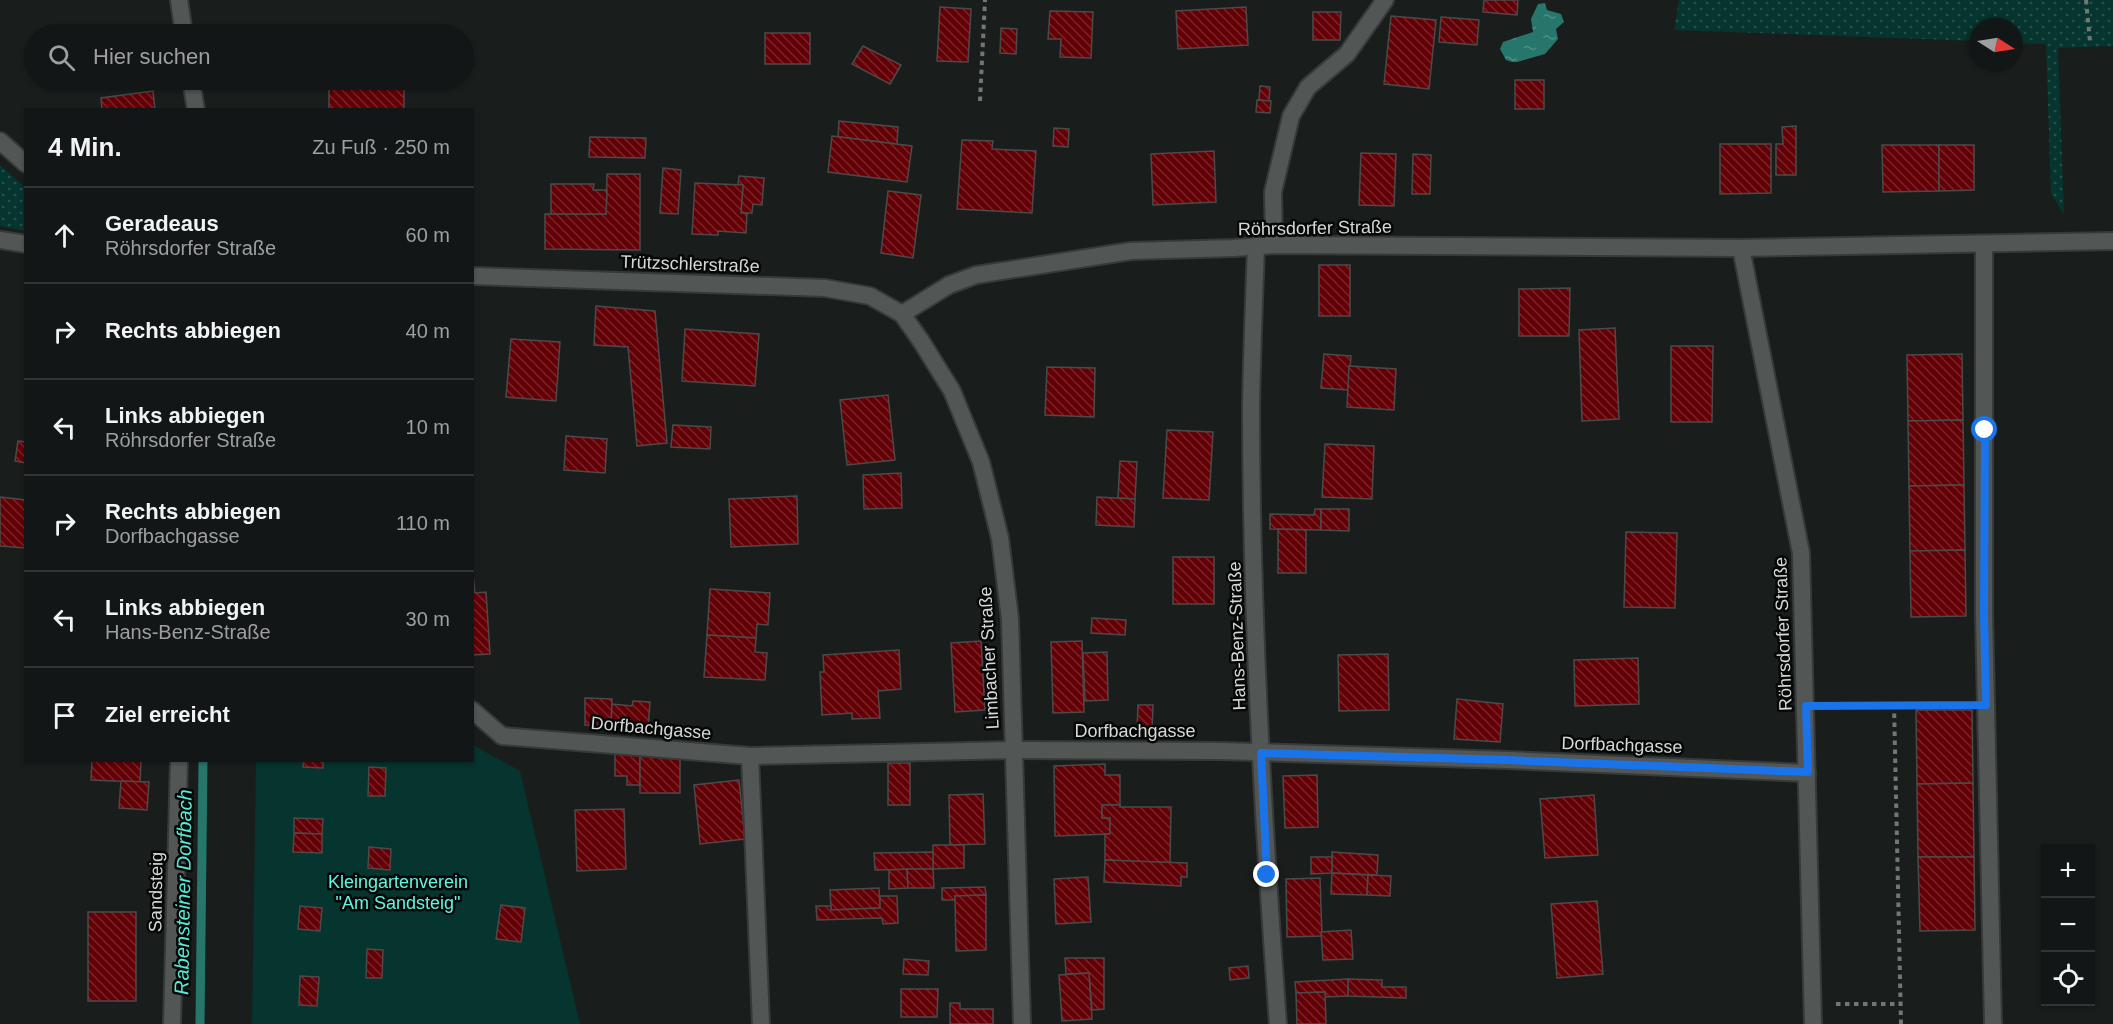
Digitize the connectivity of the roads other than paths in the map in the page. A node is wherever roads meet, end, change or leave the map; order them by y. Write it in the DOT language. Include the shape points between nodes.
graph roads {
  1 [pos="179,0"];
  2 [pos="1385,0"];
  3 [pos="183,24"];
  4 [pos="192,90"];
  5 [pos="195,108"];
  6 [pos="0,141"];
  7 [pos="24,162"];
  8 [pos="0,240"];
  9 [pos="2113,241"];
  10 [pos="24,244"];
  11 [pos="1274,244"];
  12 [pos="1984,244"];
  13 [pos="1256,246"];
  14 [pos="1741,248"];
  15 [pos="474,276"];
  16 [pos="902,314"];
  17 [pos="474,713"];
  18 [pos="1013,750"];
  19 [pos="1261,753"];
  20 [pos="750,756"];
  21 [pos="179,762"];
  22 [pos="1808,772"];
  23 [pos="172,1024"];
  24 [pos="761,1024"];
  25 [pos="1022,1024"];
  26 [pos="1278,1024"];
  27 [pos="1813,1024"];
  28 [pos="1993,1024"];
  1 -- 3 [label="street"];
  2 -- 11 [label="street" via="1347,54 1308,87 1291,116 1273,192"];
  4 -- 5 [label="street"];
  6 -- 7 [label="street"];
  8 -- 10 [label="street"];
  9 -- 12 [label="street, Röhrsdorfer Straße"];
  11 -- 13 [label="street, Röhrsdorfer Straße"];
  11 -- 14 [label="street, Röhrsdorfer Straße"];
  12 -- 14 [label="street, Röhrsdorfer Straße"];
  12 -- 28 [label="street" via="1984,614"];
  13 -- 16 [label="street, Röhrsdorfer Straße" via="1131,251 976,275 949,285"];
  13 -- 19 [label="street, Hans-Benz-Straße" via="1251,404"];
  14 -- 22 [label="street, Röhrsdorfer Straße" via="1801,553"];
  15 -- 16 [label="street, Trützschlerstraße" via="825,288 870,296"];
  16 -- 18 [label="street, Limbacher Straße" via="952,391 981,462 1000,538 1010,619"];
  17 -- 20 [label="street, Dorfbachgasse" via="502,736"];
  18 -- 19 [label="street, Dorfbachgasse"];
  18 -- 20 [label="street, Dorfbachgasse"];
  18 -- 25 [label="street, Limbacher Straße"];
  19 -- 22 [label="street, Dorfbachgasse"];
  19 -- 26 [label="street, Hans-Benz-Straße"];
  20 -- 24 [label="street"];
  21 -- 23 [label="street, Sandsteig"];
  22 -- 27 [label="street, Röhrsdorfer Straße"];
}
